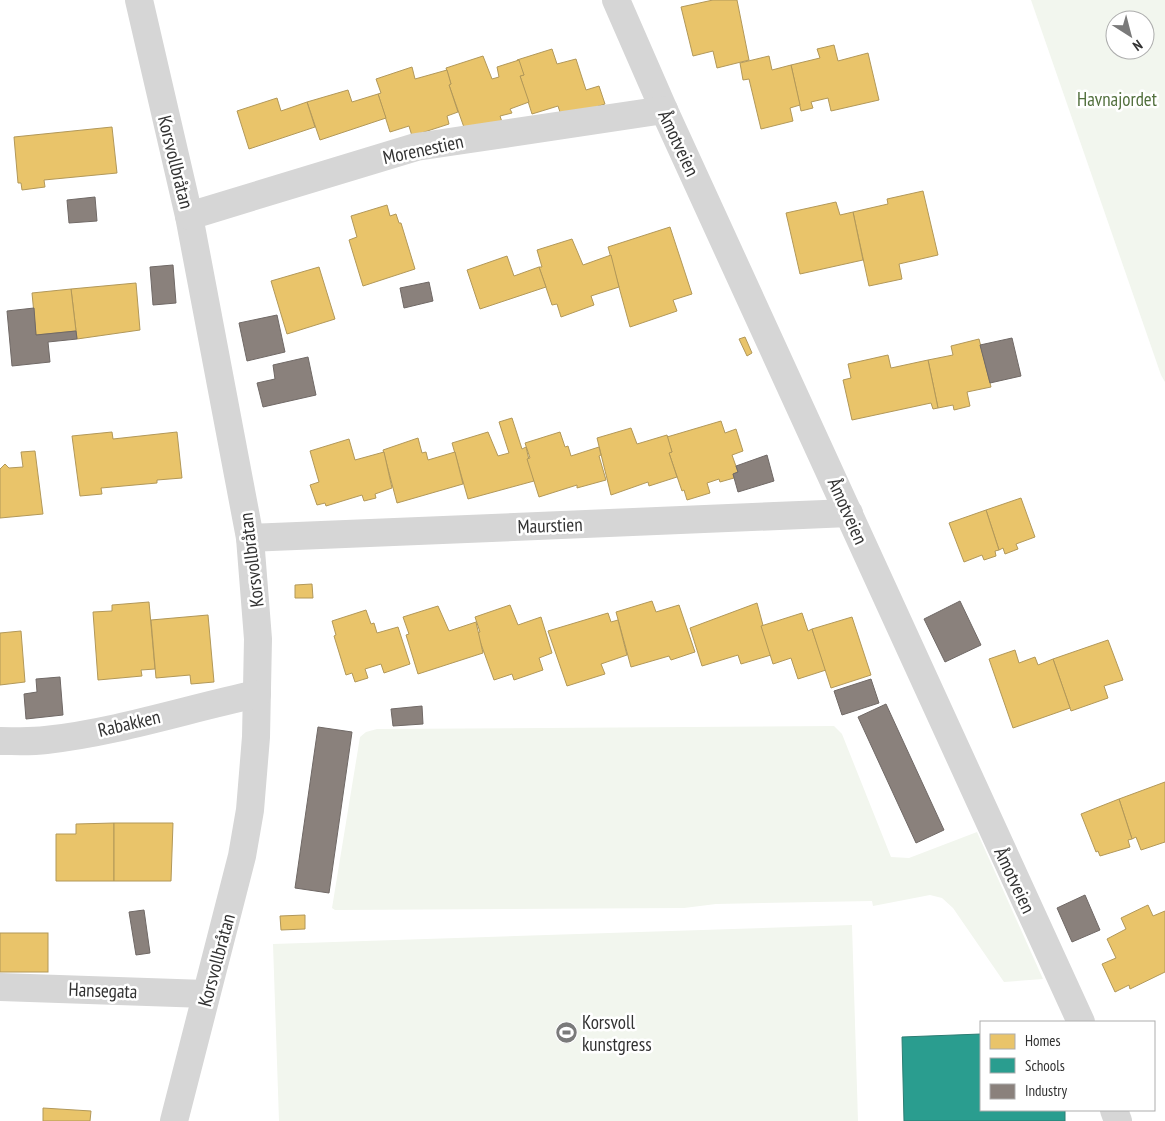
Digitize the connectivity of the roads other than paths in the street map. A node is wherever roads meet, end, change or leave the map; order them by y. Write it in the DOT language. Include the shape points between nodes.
graph roads {
  1 [pos="139,0"];
  2 [pos="616,0"];
  3 [pos="664,110"];
  4 [pos="189,216"];
  5 [pos="849,513"];
  6 [pos="250,538"];
  7 [pos="257,694"];
  8 [pos="0,741"];
  9 [pos="0,987"];
  10 [pos="206,994"];
  11 [pos="1081,1021"];
  12 [pos="174,1121"];
  1 -- 4 [label="street, Korsvollbråtan"];
  2 -- 3 [label="street, Åmotveien"];
  3 -- 4 [label="street, Morenestien" via="416,147"];
  3 -- 5 [label="street, Åmotveien"];
  4 -- 6 [label="street, Korsvollbråtan"];
  5 -- 6 [label="street, Maurstien"];
  5 -- 11 [label="street, Åmotveien"];
  6 -- 7 [label="street, Korsvollbråtan" via="257,603"];
  7 -- 8 [label="street, Rabakken" via="133,725 45,740"];
  7 -- 10 [label="street, Korsvollbråtan" via="250,810 229,915"];
  9 -- 10 [label="street, Hansegata"];
  10 -- 12 [label="street, Korsvollbråtan"];
}
